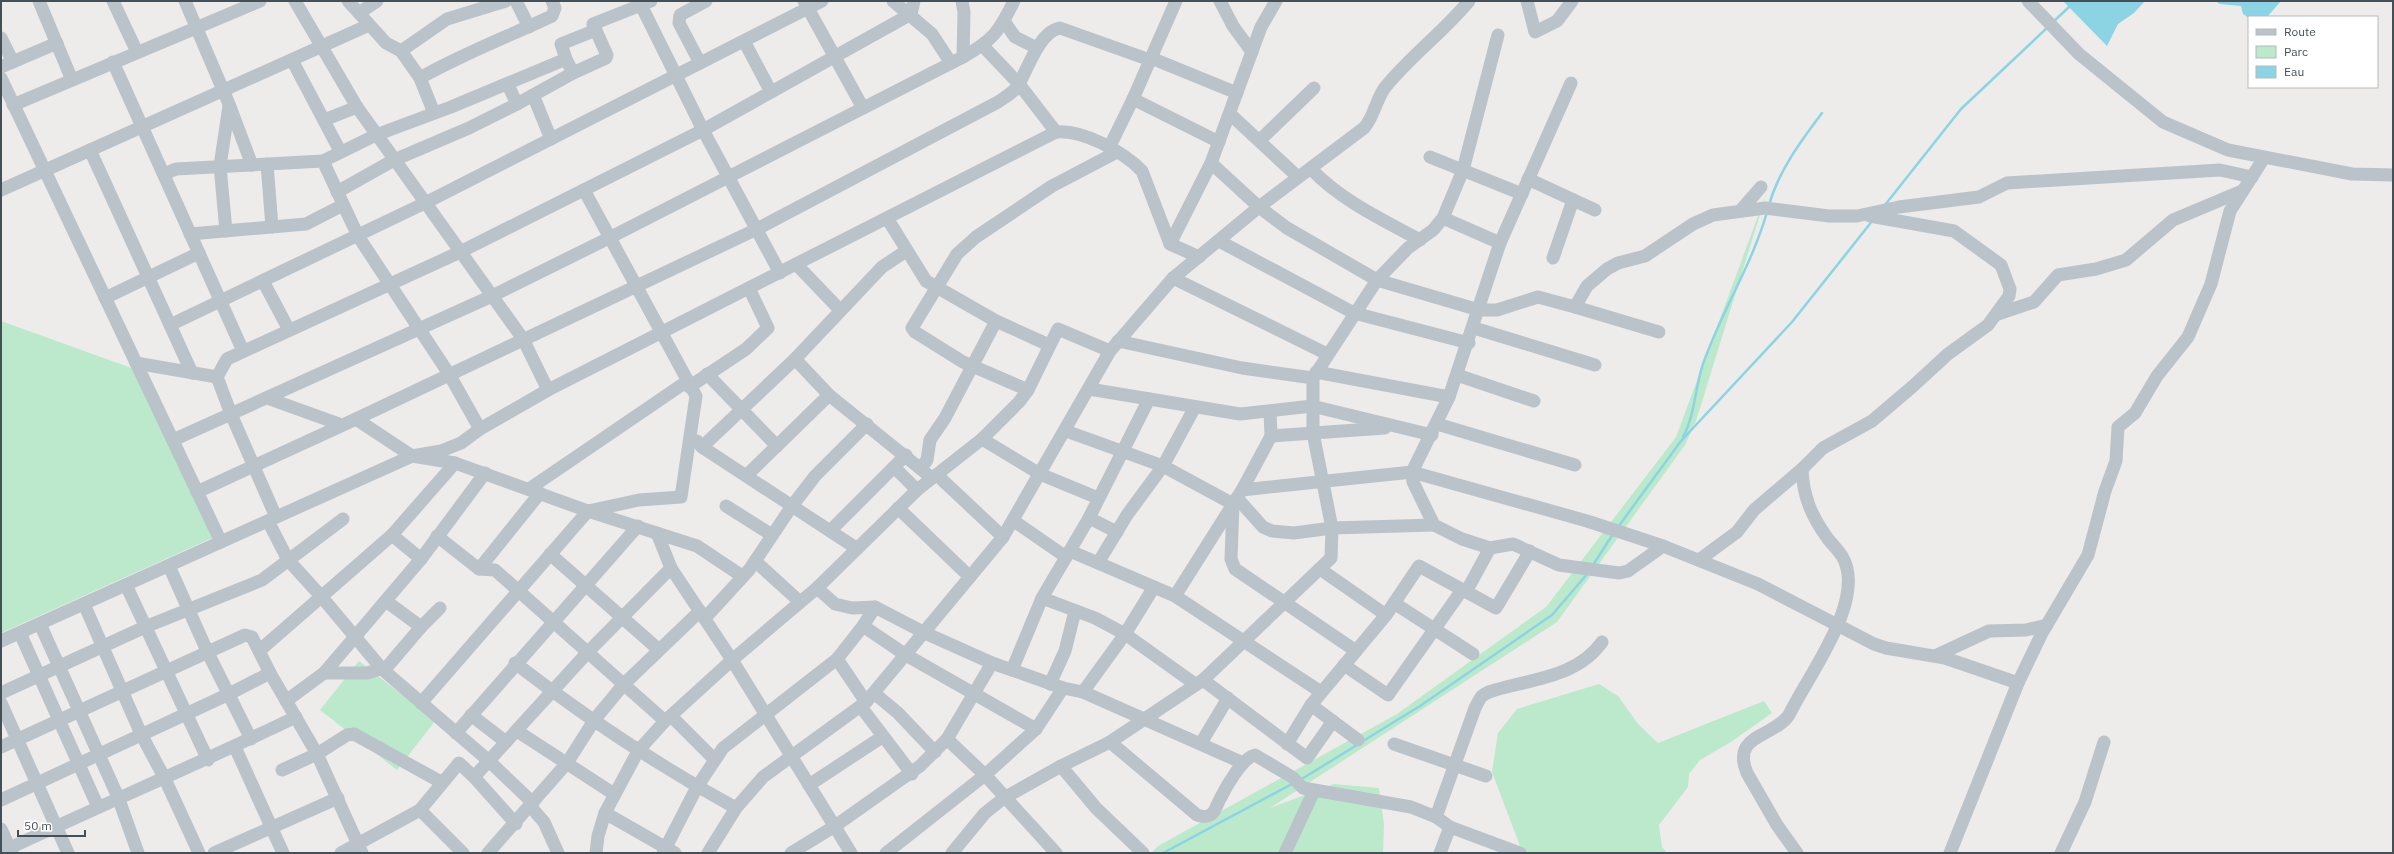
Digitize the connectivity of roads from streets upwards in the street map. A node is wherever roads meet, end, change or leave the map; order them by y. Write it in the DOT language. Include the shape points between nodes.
graph roads {
  1 [pos="39,1"];
  2 [pos="113,1"];
  3 [pos="185,1"];
  4 [pos="260,1"];
  5 [pos="295,1"];
  6 [pos="348,1"];
  7 [pos="377,1"];
  8 [pos="506,1"];
  9 [pos="516,1"];
  10 [pos="552,1"];
  11 [pos="822,1"];
  12 [pos="893,1"];
  13 [pos="914,1"];
  14 [pos="962,1"];
  15 [pos="1014,1"];
  16 [pos="1176,1"];
  17 [pos="1220,1"];
  18 [pos="1276,1"];
  19 [pos="1469,1"];
  20 [pos="1527,1"];
  21 [pos="1572,1"];
  22 [pos="2028,1"];
  23 [pos="644,2"];
  24 [pos="697,3"];
  25 [pos="806,4"];
  26 [pos="359,13"];
  27 [pos="911,14"];
  28 [pos="1004,21"];
  29 [pos="369,25"];
  30 [pos="529,27"];
  31 [pos="197,28"];
  32 [pos="596,30"];
  33 [pos="1498,35"];
  34 [pos="1,38"];
  35 [pos="744,41"];
  36 [pos="57,43"];
  37 [pos="983,46"];
  38 [pos="321,47"];
  39 [pos="1037,48"];
  40 [pos="400,51"];
  41 [pos="137,52"];
  42 [pos="1252,52"];
  43 [pos="835,56"];
  44 [pos="963,57"];
  45 [pos="566,59"];
  46 [pos="1151,59"];
  47 [pos="292,60"];
  48 [pos="113,62"];
  49 [pos="700,63"];
  50 [pos="950,63"];
  51 [pos="7,64"];
  52 [pos="573,73"];
  53 [pos="675,76"];
  54 [pos="1,78"];
  55 [pos="420,78"];
  56 [pos="72,80"];
  57 [pos="1571,83"];
  58 [pos="1019,84"];
  59 [pos="508,85"];
  60 [pos="1314,88"];
  61 [pos="223,91"];
  62 [pos="771,92"];
  63 [pos="1237,92"];
  64 [pos="533,95"];
  65 [pos="1133,99"];
  66 [pos="229,104"];
  67 [pos="517,104"];
  68 [pos="13,105"];
  69 [pos="357,107"];
  70 [pos="863,108"];
  71 [pos="434,113"];
  72 [pos="1230,114"];
  73 [pos="324,120"];
  74 [pos="142,127"];
  75 [pos="703,130"];
  76 [pos="1056,132"];
  77 [pos="376,135"];
  78 [pos="552,139"];
  79 [pos="1260,140"];
  80 [pos="1219,142"];
  81 [pos="90,150"];
  82 [pos="1113,150"];
  83 [pos="340,151"];
  84 [pos="1430,157"];
  85 [pos="2264,158"];
  86 [pos="394,160"];
  87 [pos="323,161"];
  88 [pos="1211,163"];
  89 [pos="267,164"];
  90 [pos="252,165"];
  91 [pos="220,166"];
  92 [pos="1311,169"];
  93 [pos="45,170"];
  94 [pos="1463,170"];
  95 [pos="164,174"];
  96 [pos="2393,175"];
  97 [pos="728,176"];
  98 [pos="2252,177"];
  99 [pos="1298,178"];
  100 [pos="1528,180"];
  101 [pos="1761,187"];
  102 [pos="1,190"];
  103 [pos="584,190"];
  104 [pos="2242,191"];
  105 [pos="337,192"];
  106 [pos="1522,194"];
  107 [pos="1573,200"];
  108 [pos="425,203"];
  109 [pos="343,205"];
  110 [pos="1259,207"];
  111 [pos="1595,210"];
  112 [pos="1741,210"];
  113 [pos="1866,215"];
  114 [pos="887,218"];
  115 [pos="1443,218"];
  116 [pos="272,227"];
  117 [pos="757,229"];
  118 [pos="226,231"];
  119 [pos="190,234"];
  120 [pos="358,236"];
  121 [pos="611,238"];
  122 [pos="1219,240"];
  123 [pos="1420,240"];
  124 [pos="1500,243"];
  125 [pos="1170,244"];
  126 [pos="906,251"];
  127 [pos="460,252"];
  128 [pos="199,253"];
  129 [pos="1199,257"];
  130 [pos="1553,258"];
  131 [pos="796,264"];
  132 [pos="780,273"];
  133 [pos="148,277"];
  134 [pos="1173,278"];
  135 [pos="1377,280"];
  136 [pos="263,281"];
  137 [pos="389,284"];
  138 [pos="635,286"];
  139 [pos="749,288"];
  140 [pos="937,288"];
  141 [pos="492,296"];
  142 [pos="105,298"];
  143 [pos="221,301"];
  144 [pos="1575,307"];
  145 [pos="840,310"];
  146 [pos="1479,310"];
  147 [pos="1354,313"];
  148 [pos="1998,314"];
  149 [pos="996,321"];
  150 [pos="170,325"];
  151 [pos="1474,328"];
  152 [pos="289,330"];
  153 [pos="420,330"];
  154 [pos="1659,332"];
  155 [pos="661,333"];
  156 [pos="523,339"];
  157 [pos="1469,343"];
  158 [pos="1049,345"];
  159 [pos="1114,346"];
  160 [pos="243,351"];
  161 [pos="1327,354"];
  162 [pos="795,359"];
  163 [pos="136,363"];
  164 [pos="972,366"];
  165 [pos="1595,366"];
  166 [pos="192,373"];
  167 [pos="449,374"];
  168 [pos="707,374"];
  169 [pos="1314,375"];
  170 [pos="1457,375"];
  171 [pos="218,377"];
  172 [pos="688,384"];
  173 [pos="1089,389"];
  174 [pos="548,390"];
  175 [pos="1028,390"];
  176 [pos="829,395"];
  177 [pos="1449,397"];
  178 [pos="267,398"];
  179 [pos="1149,399"];
  180 [pos="1534,402"];
  181 [pos="1312,406"];
  182 [pos="1195,407"];
  183 [pos="741,411"];
  184 [pos="1270,411"];
  185 [pos="231,414"];
  186 [pos="356,420"];
  187 [pos="867,424"];
  188 [pos="342,425"];
  189 [pos="1398,427"];
  190 [pos="480,429"];
  191 [pos="1434,430"];
  192 [pos="1066,431"];
  193 [pos="1313,433"];
  194 [pos="690,434"];
  195 [pos="1271,436"];
  196 [pos="982,439"];
  197 [pos="173,440"];
  198 [pos="777,446"];
  199 [pos="702,447"];
  200 [pos="1124,452"];
  201 [pos="906,455"];
  202 [pos="412,456"];
  203 [pos="455,463"];
  204 [pos="1575,465"];
  205 [pos="254,466"];
  206 [pos="1163,466"];
  207 [pos="894,467"];
  208 [pos="921,468"];
  209 [pos="1802,469"];
  210 [pos="1412,472"];
  211 [pos="485,473"];
  212 [pos="1040,474"];
  213 [pos="747,475"];
  214 [pos="934,476"];
  215 [pos="1323,481"];
  216 [pos="917,490"];
  217 [pos="534,491"];
  218 [pos="197,492"];
  219 [pos="1237,497"];
  220 [pos="1098,498"];
  221 [pos="726,506"];
  222 [pos="792,506"];
  223 [pos="898,508"];
  224 [pos="588,511"];
  225 [pos="1089,518"];
  226 [pos="272,519"];
  227 [pos="343,519"];
  228 [pos="1014,521"];
  229 [pos="1434,525"];
  230 [pos="638,526"];
  231 [pos="1332,528"];
  232 [pos="831,530"];
  233 [pos="1117,532"];
  234 [pos="657,533"];
  235 [pos="392,535"];
  236 [pos="772,535"];
  237 [pos="438,536"];
  238 [pos="1003,537"];
  239 [pos="221,542"];
  240 [pos="1663,546"];
  241 [pos="856,548"];
  242 [pos="1490,548"];
  243 [pos="1530,551"];
  244 [pos="550,554"];
  245 [pos="1068,554"];
  246 [pos="421,559"];
  247 [pos="288,560"];
  248 [pos="1699,560"];
  249 [pos="755,561"];
  250 [pos="1098,563"];
  251 [pos="169,566"];
  252 [pos="671,568"];
  253 [pos="479,569"];
  254 [pos="1320,569"];
  255 [pos="742,576"];
  256 [pos="970,577"];
  257 [pos="126,585"];
  258 [pos="585,586"];
  259 [pos="1154,587"];
  260 [pos="817,588"];
  261 [pos="518,590"];
  262 [pos="1464,591"];
  263 [pos="320,595"];
  264 [pos="1175,596"];
  265 [pos="1042,598"];
  266 [pos="386,601"];
  267 [pos="800,601"];
  268 [pos="1284,601"];
  269 [pos="1394,603"];
  270 [pos="84,604"];
  271 [pos="875,607"];
  272 [pos="440,608"];
  273 [pos="189,609"];
  274 [pos="1075,611"];
  275 [pos="703,614"];
  276 [pos="1386,616"];
  277 [pos="622,617"];
  278 [pos="553,622"];
  279 [pos="40,624"];
  280 [pos="1837,625"];
  281 [pos="2047,625"];
  282 [pos="863,626"];
  283 [pos="145,627"];
  284 [pos="421,627"];
  285 [pos="1434,629"];
  286 [pos="20,633"];
  287 [pos="925,633"];
  288 [pos="1124,634"];
  289 [pos="354,638"];
  290 [pos="1,641"];
  291 [pos="1243,641"];
  292 [pos="1602,642"];
  293 [pos="103,646"];
  294 [pos="658,649"];
  295 [pos="259,651"];
  296 [pos="1356,651"];
  297 [pos="588,652"];
  298 [pos="208,653"];
  299 [pos="1473,654"];
  300 [pos="906,655"];
  301 [pos="1935,656"];
  302 [pos="837,659"];
  303 [pos="732,660"];
  304 [pos="992,662"];
  305 [pos="515,663"];
  306 [pos="1344,665"];
  307 [pos="59,666"];
  308 [pos="382,669"];
  309 [pos="1012,670"];
  310 [pos="165,672"];
  311 [pos="270,673"];
  312 [pos="324,673"];
  313 [pos="39,675"];
  314 [pos="1199,682"];
  315 [pos="2018,683"];
  316 [pos="624,684"];
  317 [pos="1050,684"];
  318 [pos="1063,688"];
  319 [pos="123,692"];
  320 [pos="552,692"];
  321 [pos="1083,692"];
  322 [pos="1321,692"];
  323 [pos="1,693"];
  324 [pos="974,693"];
  325 [pos="229,694"];
  326 [pos="1228,698"];
  327 [pos="286,700"];
  328 [pos="867,701"];
  329 [pos="1,703"];
  330 [pos="421,703"];
  331 [pos="1312,705"];
  332 [pos="80,711"];
  333 [pos="185,714"];
  334 [pos="471,715"];
  335 [pos="764,715"];
  336 [pos="296,718"];
  337 [pos="668,718"];
  338 [pos="594,719"];
  339 [pos="1146,719"];
  340 [pos="60,720"];
  341 [pos="1333,721"];
  342 [pos="1036,729"];
  343 [pos="517,731"];
  344 [pos="456,732"];
  345 [pos="141,734"];
  346 [pos="882,737"];
  347 [pos="251,739"];
  348 [pos="947,739"];
  349 [pos="17,740"];
  350 [pos="1358,740"];
  351 [pos="506,742"];
  352 [pos="1110,742"];
  353 [pos="2104,742"];
  354 [pos="1201,743"];
  355 [pos="1287,744"];
  356 [pos="1394,744"];
  357 [pos="1,747"];
  358 [pos="235,747"];
  359 [pos="638,751"];
  360 [pos="934,752"];
  361 [pos="99,754"];
  362 [pos="317,754"];
  363 [pos="792,757"];
  364 [pos="714,759"];
  365 [pos="208,760"];
  366 [pos="489,761"];
  367 [pos="1243,763"];
  368 [pos="80,764"];
  369 [pos="567,764"];
  370 [pos="1454,764"];
  371 [pos="1061,766"];
  372 [pos="282,770"];
  373 [pos="912,774"];
  374 [pos="985,775"];
  375 [pos="1486,776"];
  376 [pos="474,777"];
  377 [pos="165,779"];
  378 [pos="441,782"];
  379 [pos="37,784"];
  380 [pos="810,785"];
  381 [pos="697,787"];
  382 [pos="1309,789"];
  383 [pos="614,794"];
  384 [pos="118,797"];
  385 [pos="338,798"];
  386 [pos="1004,798"];
  387 [pos="1,800"];
  388 [pos="531,805"];
  389 [pos="98,807"];
  390 [pos="736,808"];
  391 [pos="420,810"];
  392 [pos="606,813"];
  393 [pos="1436,818"];
  394 [pos="516,824"];
  395 [pos="56,826"];
  396 [pos="835,826"];
  397 [pos="271,827"];
  398 [pos="1450,827"];
  399 [pos="1,829"];
  400 [pos="360,848"];
  401 [pos="1491,848"];
  402 [pos="8,851"];
  403 [pos="668,851"];
  404 [pos="68,853"];
  405 [pos="138,853"];
  406 [pos="199,853"];
  407 [pos="214,853"];
  408 [pos="283,853"];
  409 [pos="341,853"];
  410 [pos="463,853"];
  411 [pos="488,853"];
  412 [pos="558,853"];
  413 [pos="596,853"];
  414 [pos="708,853"];
  415 [pos="790,853"];
  416 [pos="851,853"];
  417 [pos="886,853"];
  418 [pos="952,853"];
  419 [pos="1056,853"];
  420 [pos="1143,853"];
  421 [pos="1285,853"];
  422 [pos="1440,853"];
  423 [pos="1520,853"];
  424 [pos="1797,853"];
  425 [pos="1950,853"];
  426 [pos="2061,853"];
  1 -- 36 [label="street"];
  2 -- 41 [label="street"];
  3 -- 31 [label="street"];
  4 -- 31 [label="street"];
  5 -- 38 [label="street"];
  6 -- 26 [label="street"];
  7 -- 26 [label="street"];
  8 -- 40 [label="street" via="447,19"];
  9 -- 30 [label="street"];
  10 -- 30 [label="street" via="555,8 552,16"];
  11 -- 25 [label="street"];
  12 -- 27 [label="street"];
  13 -- 27 [label="street"];
  14 -- 44 [label="street"];
  15 -- 28 [label="street"];
  16 -- 46 [label="street"];
  17 -- 42 [label="street" via="1232,26"];
  18 -- 42 [label="street"];
  19 -- 92 [label="street" via="1442,32 1387,85 1367,124"];
  20 -- 21 [label="street" via="1535,32 1557,21"];
  22 -- 85 [label="street" via="2079,54 2155,117 2215,146"];
  23 -- 32 [label="street" via="593,24"];
  23 -- 53 [label="street"];
  24 -- 49 [label="street" via="680,15 679,23"];
  25 -- 35 [label="street"];
  25 -- 43 [label="street"];
  26 -- 29 [label="street"];
  27 -- 43 [label="street"];
  27 -- 50 [label="street" via="936,40"];
  28 -- 37 [label="street"];
  28 -- 39 [label="street" via="1015,37"];
  29 -- 38 [label="street"];
  29 -- 40 [label="street" via="386,43"];
  30 -- 55 [label="street" via="457,57"];
  31 -- 41 [label="street"];
  31 -- 61 [label="street"];
  32 -- 45 [label="street" via="561,44"];
  32 -- 52 [label="street" via="606,56"];
  33 -- 94 [label="street"];
  34 -- 51 [label="street"];
  35 -- 49 [label="street"];
  35 -- 62 [label="street"];
  36 -- 51 [label="street"];
  36 -- 56 [label="street"];
  37 -- 44 [label="street"];
  37 -- 58 [label="street"];
  38 -- 47 [label="street"];
  38 -- 69 [label="street"];
  39 -- 46 [label="street" via="1049,33 1060,28"];
  39 -- 58 [label="street"];
  40 -- 55 [label="street"];
  41 -- 48 [label="street"];
  42 -- 63 [label="street"];
  43 -- 62 [label="street"];
  43 -- 70 [label="street"];
  44 -- 50 [label="street"];
  45 -- 52 [label="street"];
  45 -- 59 [label="street"];
  46 -- 63 [label="street"];
  46 -- 65 [label="street"];
  47 -- 61 [label="street"];
  47 -- 73 [label="street"];
  48 -- 56 [label="street"];
  48 -- 74 [label="street"];
  49 -- 53 [label="street"];
  50 -- 70 [label="street"];
  52 -- 64 [label="street"];
  53 -- 75 [label="street"];
  53 -- 78 [label="street"];
  54 -- 68 [label="street"];
  55 -- 71 [label="street"];
  56 -- 68 [label="street"];
  57 -- 100 [label="street"];
  58 -- 76 [label="street"];
  58 -- 117 [label="street" via="998,102"];
  59 -- 67 [label="street"];
  59 -- 71 [label="street"];
  60 -- 79 [label="street"];
  61 -- 66 [label="street"];
  61 -- 74 [label="street"];
  62 -- 75 [label="street"];
  63 -- 72 [label="street"];
  64 -- 67 [label="street"];
  64 -- 78 [label="street"];
  65 -- 80 [label="street"];
  65 -- 82 [label="street"];
  66 -- 90 [label="street"];
  66 -- 91 [label="street"];
  67 -- 86 [label="street"];
  68 -- 93 [label="street"];
  69 -- 73 [label="street"];
  69 -- 77 [label="street"];
  70 -- 97 [label="street"];
  71 -- 77 [label="street"];
  72 -- 79 [label="street"];
  72 -- 80 [label="street"];
  73 -- 83 [label="street"];
  74 -- 81 [label="street"];
  74 -- 95 [label="street"];
  75 -- 97 [label="street"];
  75 -- 103 [label="street"];
  76 -- 82 [label="street" via="1071,131"];
  76 -- 114 [label="street"];
  77 -- 83 [label="street"];
  77 -- 86 [label="street"];
  78 -- 108 [label="street"];
  79 -- 99 [label="street"];
  80 -- 88 [label="street"];
  81 -- 93 [label="street"];
  81 -- 133 [label="street"];
  82 -- 125 [label="street" via="1142,171"];
  82 -- 140 [label="street" via="1052,186 976,237 954,256"];
  83 -- 87 [label="street"];
  84 -- 94 [label="street"];
  85 -- 96 [label="street" via="2352,174"];
  85 -- 98 [label="street"];
  86 -- 105 [label="street"];
  86 -- 108 [label="street"];
  87 -- 89 [label="street"];
  87 -- 105 [label="street"];
  88 -- 110 [label="street"];
  88 -- 125 [label="street"];
  89 -- 90 [label="street"];
  89 -- 116 [label="street"];
  90 -- 91 [label="street"];
  91 -- 95 [label="street" via="176,169"];
  91 -- 118 [label="street"];
  92 -- 99 [label="street"];
  92 -- 123 [label="street" via="1353,203"];
  93 -- 102 [label="street"];
  93 -- 142 [label="street"];
  94 -- 106 [label="street"];
  94 -- 115 [label="street"];
  95 -- 119 [label="street"];
  97 -- 117 [label="street"];
  97 -- 121 [label="street"];
  98 -- 104 [label="street"];
  98 -- 113 [label="street" via="2220,170 2007,183 1979,197 1899,207"];
  99 -- 110 [label="street"];
  100 -- 106 [label="street"];
  100 -- 107 [label="street"];
  101 -- 112 [label="street"];
  103 -- 121 [label="street"];
  103 -- 127 [label="street"];
  104 -- 148 [label="street" via="2173,220 2126,260 2096,269 2058,275 2034,302"];
  104 -- 281 [label="street" via="2230,211 2211,284 2190,333 2157,376 2135,413 2118,427 2116,461 2088,555"];
  105 -- 109 [label="street"];
  106 -- 124 [label="street"];
  107 -- 111 [label="street"];
  107 -- 130 [label="street"];
  108 -- 120 [label="street"];
  108 -- 127 [label="street"];
  109 -- 116 [label="street" via="306,224"];
  109 -- 120 [label="street"];
  110 -- 122 [label="street"];
  110 -- 135 [label="street" via="1287,228"];
  112 -- 113 [label="street" via="1765,208 1840,217"];
  112 -- 144 [label="street" via="1704,218 1645,256 1618,263 1587,286"];
  113 -- 148 [label="street" via="1947,228 1996,259 2010,289 2009,296"];
  114 -- 126 [label="street"];
  114 -- 131 [label="street"];
  115 -- 123 [label="street"];
  115 -- 124 [label="street"];
  116 -- 118 [label="street"];
  117 -- 132 [label="street"];
  117 -- 138 [label="street"];
  118 -- 119 [label="street"];
  119 -- 128 [label="street"];
  120 -- 136 [label="street"];
  120 -- 137 [label="street"];
  121 -- 138 [label="street"];
  121 -- 141 [label="street"];
  122 -- 129 [label="street"];
  122 -- 147 [label="street"];
  123 -- 135 [label="street"];
  124 -- 146 [label="street"];
  125 -- 129 [label="street"];
  126 -- 140 [label="street" via="926,281"];
  126 -- 145 [label="street" via="882,266"];
  127 -- 137 [label="street"];
  127 -- 141 [label="street"];
  128 -- 133 [label="street"];
  128 -- 143 [label="street"];
  129 -- 134 [label="street"];
  131 -- 132 [label="street"];
  131 -- 145 [label="street"];
  132 -- 139 [label="street"];
  133 -- 142 [label="street"];
  133 -- 150 [label="street"];
  134 -- 159 [label="street"];
  134 -- 161 [label="street"];
  135 -- 146 [label="street"];
  135 -- 147 [label="street"];
  136 -- 143 [label="street"];
  136 -- 152 [label="street"];
  137 -- 152 [label="street"];
  137 -- 153 [label="street"];
  138 -- 155 [label="street"];
  138 -- 156 [label="street"];
  139 -- 155 [label="street"];
  139 -- 168 [label="street" via="768,328 746,349"];
  140 -- 149 [label="street"];
  140 -- 164 [label="street" via="913,330"];
  141 -- 153 [label="street"];
  141 -- 156 [label="street"];
  142 -- 163 [label="street"];
  143 -- 150 [label="street"];
  143 -- 160 [label="street"];
  144 -- 146 [label="street" via="1538,297 1497,310"];
  144 -- 154 [label="street"];
  145 -- 162 [label="street"];
  146 -- 151 [label="street"];
  147 -- 157 [label="street"];
  147 -- 161 [label="street"];
  148 -- 209 [label="street" via="1872,421 1823,448"];
  149 -- 158 [label="street"];
  149 -- 164 [label="street"];
  150 -- 166 [label="street"];
  151 -- 157 [label="street"];
  151 -- 165 [label="street"];
  152 -- 160 [label="street"];
  153 -- 167 [label="street"];
  153 -- 178 [label="street"];
  155 -- 172 [label="street"];
  155 -- 174 [label="street"];
  156 -- 167 [label="street"];
  156 -- 174 [label="street"];
  157 -- 170 [label="street"];
  158 -- 159 [label="street" via="1060,328"];
  158 -- 175 [label="street"];
  159 -- 169 [label="street" via="1242,368"];
  159 -- 173 [label="street"];
  160 -- 171 [label="street" via="227,359"];
  161 -- 169 [label="street"];
  162 -- 176 [label="street"];
  162 -- 183 [label="street"];
  163 -- 166 [label="street"];
  163 -- 197 [label="street"];
  164 -- 175 [label="street"];
  164 -- 208 [label="street" via="945,418 930,440 926,460"];
  166 -- 171 [label="street"];
  167 -- 186 [label="street"];
  167 -- 190 [label="street"];
  168 -- 172 [label="street"];
  168 -- 183 [label="street"];
  169 -- 177 [label="street"];
  169 -- 181 [label="street"];
  170 -- 177 [label="street"];
  170 -- 180 [label="street"];
  171 -- 185 [label="street"];
  172 -- 194 [label="street" via="696,396"];
  172 -- 217 [label="street"];
  173 -- 179 [label="street"];
  173 -- 192 [label="street"];
  174 -- 190 [label="street"];
  175 -- 196 [label="street"];
  176 -- 187 [label="street"];
  176 -- 198 [label="street"];
  177 -- 191 [label="street"];
  178 -- 185 [label="street"];
  178 -- 188 [label="street"];
  179 -- 182 [label="street"];
  179 -- 200 [label="street"];
  181 -- 184 [label="street"];
  181 -- 189 [label="street"];
  181 -- 193 [label="street"];
  182 -- 184 [label="street" via="1240,414"];
  182 -- 206 [label="street"];
  183 -- 198 [label="street"];
  183 -- 199 [label="street"];
  184 -- 195 [label="street"];
  185 -- 197 [label="street"];
  185 -- 205 [label="street"];
  186 -- 188 [label="street"];
  186 -- 202 [label="street"];
  187 -- 201 [label="street"];
  187 -- 222 [label="street" via="820,471"];
  188 -- 205 [label="street"];
  189 -- 191 [label="street"];
  189 -- 193 [label="street"];
  190 -- 202 [label="street" via="461,443 441,451"];
  191 -- 204 [label="street"];
  191 -- 210 [label="street"];
  192 -- 200 [label="street"];
  192 -- 212 [label="street"];
  193 -- 195 [label="street"];
  193 -- 215 [label="street"];
  194 -- 199 [label="street"];
  194 -- 224 [label="street" via="681,497 639,500"];
  195 -- 219 [label="street"];
  196 -- 212 [label="street"];
  196 -- 214 [label="street"];
  197 -- 218 [label="street"];
  198 -- 213 [label="street"];
  199 -- 213 [label="street"];
  200 -- 206 [label="street"];
  200 -- 220 [label="street"];
  201 -- 207 [label="street"];
  201 -- 208 [label="street"];
  202 -- 203 [label="street"];
  202 -- 226 [label="street"];
  203 -- 211 [label="street"];
  203 -- 235 [label="street"];
  205 -- 218 [label="street"];
  205 -- 226 [label="street"];
  206 -- 219 [label="street"];
  206 -- 233 [label="street"];
  207 -- 216 [label="street"];
  207 -- 232 [label="street"];
  208 -- 214 [label="street"];
  209 -- 248 [label="street" via="1754,510 1737,532"];
  209 -- 280 [label="street" via="1803,491 1809,508 1842,556 1848,570 1846,599"];
  210 -- 215 [label="street"];
  210 -- 229 [label="street" via="1415,489"];
  210 -- 240 [label="street" via="1580,518"];
  211 -- 217 [label="street"];
  211 -- 237 [label="street"];
  212 -- 220 [label="street"];
  212 -- 228 [label="street"];
  213 -- 222 [label="street"];
  214 -- 216 [label="street"];
  214 -- 238 [label="street"];
  215 -- 219 [label="street"];
  215 -- 231 [label="street"];
  216 -- 223 [label="street"];
  217 -- 224 [label="street"];
  217 -- 253 [label="street"];
  218 -- 239 [label="street"];
  219 -- 231 [label="street" via="1263,527 1272,531 1300,533"];
  219 -- 264 [label="street"];
  219 -- 268 [label="street" via="1231,559 1235,569"];
  220 -- 225 [label="street"];
  221 -- 236 [label="street"];
  222 -- 232 [label="street"];
  222 -- 236 [label="street"];
  223 -- 241 [label="street"];
  223 -- 256 [label="street"];
  224 -- 230 [label="street"];
  224 -- 244 [label="street"];
  225 -- 233 [label="street"];
  225 -- 245 [label="street"];
  226 -- 239 [label="street"];
  226 -- 247 [label="street"];
  227 -- 247 [label="street"];
  228 -- 238 [label="street"];
  228 -- 245 [label="street"];
  229 -- 231 [label="street"];
  229 -- 242 [label="street" via="1462,539"];
  230 -- 234 [label="street"];
  230 -- 258 [label="street"];
  231 -- 254 [label="street" via="1331,558"];
  232 -- 241 [label="street"];
  233 -- 250 [label="street"];
  234 -- 252 [label="street"];
  234 -- 255 [label="street" via="697,546"];
  235 -- 246 [label="street"];
  235 -- 263 [label="street"];
  236 -- 249 [label="street"];
  237 -- 246 [label="street"];
  237 -- 253 [label="street"];
  238 -- 256 [label="street"];
  239 -- 251 [label="street"];
  240 -- 243 [label="street" via="1628,571 1620,573 1563,566"];
  240 -- 248 [label="street"];
  241 -- 260 [label="street"];
  242 -- 243 [label="street" via="1514,544"];
  242 -- 262 [label="street"];
  243 -- 262 [label="street" via="1496,608"];
  244 -- 258 [label="street"];
  244 -- 261 [label="street"];
  245 -- 250 [label="street"];
  245 -- 265 [label="street"];
  246 -- 266 [label="street"];
  247 -- 263 [label="street"];
  247 -- 273 [label="street" via="262,580"];
  248 -- 280 [label="street" via="1758,584"];
  249 -- 255 [label="street"];
  249 -- 267 [label="street"];
  250 -- 259 [label="street"];
  251 -- 257 [label="street"];
  251 -- 273 [label="street"];
  252 -- 275 [label="street"];
  252 -- 277 [label="street"];
  253 -- 261 [label="street" via="495,570"];
  254 -- 268 [label="street"];
  254 -- 276 [label="street"];
  255 -- 275 [label="street"];
  256 -- 287 [label="street"];
  257 -- 270 [label="street"];
  257 -- 283 [label="street"];
  258 -- 277 [label="street"];
  258 -- 278 [label="street"];
  259 -- 264 [label="street"];
  259 -- 288 [label="street"];
  260 -- 267 [label="street"];
  260 -- 271 [label="street" via="830,601 843,606"];
  261 -- 278 [label="street"];
  261 -- 330 [label="street"];
  262 -- 269 [label="street" via="1419,566"];
  262 -- 285 [label="street"];
  263 -- 289 [label="street"];
  263 -- 295 [label="street"];
  264 -- 291 [label="street"];
  265 -- 274 [label="street"];
  265 -- 309 [label="street"];
  266 -- 284 [label="street"];
  266 -- 289 [label="street"];
  267 -- 303 [label="street"];
  268 -- 291 [label="street"];
  268 -- 296 [label="street"];
  269 -- 276 [label="street"];
  269 -- 285 [label="street"];
  270 -- 279 [label="street"];
  270 -- 293 [label="street"];
  271 -- 282 [label="street"];
  271 -- 287 [label="street"];
  272 -- 284 [label="street"];
  273 -- 283 [label="street"];
  273 -- 298 [label="street"];
  274 -- 288 [label="street" via="1095,618"];
  274 -- 317 [label="street" via="1065,651"];
  275 -- 294 [label="street"];
  275 -- 303 [label="street"];
  276 -- 296 [label="street"];
  277 -- 294 [label="street"];
  277 -- 297 [label="street"];
  278 -- 297 [label="street"];
  278 -- 305 [label="street"];
  279 -- 286 [label="street"];
  279 -- 307 [label="street"];
  280 -- 301 [label="street" via="1880,646"];
  280 -- 424 [label="street" via="1786,719 1747,743 1745,747 1744,764 1747,773 1777,825"];
  281 -- 301 [label="street" via="2026,630 1989,631"];
  281 -- 315 [label="street"];
  282 -- 300 [label="street"];
  282 -- 302 [label="street"];
  283 -- 293 [label="street"];
  283 -- 310 [label="street"];
  284 -- 308 [label="street" via="392,663"];
  285 -- 299 [label="street"];
  285 -- 306 [label="street" via="1388,695"];
  286 -- 290 [label="street"];
  286 -- 313 [label="street"];
  287 -- 300 [label="street"];
  287 -- 304 [label="street"];
  288 -- 314 [label="street"];
  288 -- 321 [label="street"];
  289 -- 308 [label="street"];
  289 -- 312 [label="street"];
  291 -- 314 [label="street"];
  291 -- 322 [label="street"];
  292 -- 370 [label="street" via="1592,656 1572,668 1494,690 1481,697"];
  293 -- 307 [label="street"];
  293 -- 319 [label="street"];
  294 -- 316 [label="street"];
  295 -- 298 [label="street" via="252,637 245,635"];
  295 -- 311 [label="street"];
  296 -- 306 [label="street"];
  297 -- 316 [label="street"];
  297 -- 320 [label="street"];
  298 -- 310 [label="street"];
  298 -- 325 [label="street"];
  300 -- 324 [label="street"];
  300 -- 328 [label="street"];
  301 -- 315 [label="street"];
  302 -- 328 [label="street"];
  302 -- 335 [label="street"];
  303 -- 335 [label="street"];
  303 -- 337 [label="street"];
  304 -- 309 [label="street"];
  304 -- 324 [label="street"];
  305 -- 320 [label="street"];
  305 -- 334 [label="street"];
  306 -- 322 [label="street"];
  307 -- 313 [label="street"];
  307 -- 332 [label="street"];
  308 -- 312 [label="street" via="367,673"];
  308 -- 330 [label="street"];
  309 -- 317 [label="street"];
  310 -- 319 [label="street"];
  310 -- 333 [label="street"];
  311 -- 325 [label="street"];
  311 -- 327 [label="street"];
  312 -- 327 [label="street"];
  313 -- 323 [label="street"];
  313 -- 340 [label="street"];
  314 -- 326 [label="street"];
  314 -- 339 [label="street"];
  315 -- 425 [label="street"];
  316 -- 337 [label="street"];
  316 -- 338 [label="street"];
  317 -- 318 [label="street"];
  318 -- 321 [label="street"];
  318 -- 342 [label="street"];
  319 -- 332 [label="street"];
  319 -- 345 [label="street"];
  320 -- 338 [label="street"];
  320 -- 343 [label="street"];
  321 -- 339 [label="street"];
  322 -- 331 [label="street"];
  324 -- 342 [label="street"];
  324 -- 348 [label="street"];
  325 -- 333 [label="street"];
  325 -- 347 [label="street"];
  326 -- 354 [label="street"];
  326 -- 355 [label="street"];
  327 -- 336 [label="street"];
  328 -- 346 [label="street"];
  328 -- 360 [label="street" via="898,713"];
  328 -- 363 [label="street"];
  329 -- 349 [label="street"];
  330 -- 344 [label="street"];
  331 -- 341 [label="street"];
  331 -- 355 [label="street"];
  332 -- 340 [label="street"];
  332 -- 361 [label="street"];
  333 -- 345 [label="street"];
  333 -- 365 [label="street"];
  334 -- 344 [label="street"];
  334 -- 351 [label="street"];
  335 -- 363 [label="street"];
  335 -- 364 [label="street" via="727,743"];
  336 -- 347 [label="street"];
  336 -- 362 [label="street"];
  337 -- 359 [label="street"];
  337 -- 364 [label="street"];
  338 -- 359 [label="street"];
  338 -- 369 [label="street"];
  339 -- 352 [label="street"];
  339 -- 354 [label="street"];
  340 -- 349 [label="street"];
  340 -- 368 [label="street"];
  341 -- 350 [label="street"];
  341 -- 355 [label="street" via="1307,758"];
  342 -- 374 [label="street"];
  343 -- 351 [label="street"];
  343 -- 369 [label="street"];
  344 -- 366 [label="street"];
  345 -- 361 [label="street"];
  345 -- 377 [label="street"];
  346 -- 373 [label="street"];
  346 -- 380 [label="street"];
  347 -- 358 [label="street"];
  348 -- 360 [label="street"];
  348 -- 374 [label="street"];
  349 -- 357 [label="street"];
  349 -- 379 [label="street"];
  351 -- 366 [label="street"];
  352 -- 367 [label="street" via="1198,815 1205,817 1212,813"];
  352 -- 371 [label="street"];
  353 -- 426 [label="street" via="2085,802"];
  354 -- 367 [label="street"];
  356 -- 370 [label="street"];
  358 -- 365 [label="street"];
  358 -- 397 [label="street"];
  359 -- 381 [label="street"];
  359 -- 383 [label="street"];
  360 -- 373 [label="street"];
  361 -- 368 [label="street"];
  361 -- 384 [label="street"];
  362 -- 372 [label="street"];
  362 -- 378 [label="street" via="347,735 354,734"];
  362 -- 385 [label="street"];
  363 -- 380 [label="street"];
  363 -- 390 [label="street" via="763,777"];
  364 -- 381 [label="street"];
  365 -- 377 [label="street"];
  366 -- 376 [label="street"];
  366 -- 388 [label="street"];
  367 -- 382 [label="street" via="1255,756"];
  368 -- 379 [label="street"];
  368 -- 389 [label="street"];
  369 -- 383 [label="street"];
  369 -- 388 [label="street"];
  370 -- 375 [label="street"];
  370 -- 393 [label="street"];
  371 -- 386 [label="street"];
  371 -- 420 [label="street" via="1096,808"];
  373 -- 396 [label="street"];
  374 -- 386 [label="street"];
  374 -- 417 [label="street"];
  376 -- 378 [label="street" via="459,763"];
  376 -- 394 [label="street"];
  377 -- 384 [label="street"];
  377 -- 406 [label="street"];
  378 -- 391 [label="street"];
  379 -- 387 [label="street"];
  379 -- 395 [label="street"];
  380 -- 396 [label="street"];
  381 -- 390 [label="street"];
  381 -- 403 [label="street"];
  382 -- 393 [label="street" via="1411,807"];
  382 -- 421 [label="street"];
  383 -- 392 [label="street"];
  384 -- 389 [label="street"];
  384 -- 405 [label="street"];
  385 -- 397 [label="street"];
  385 -- 400 [label="street"];
  386 -- 418 [label="street" via="985,814"];
  386 -- 419 [label="street"];
  388 -- 394 [label="street"];
  388 -- 412 [label="street" via="544,822"];
  389 -- 395 [label="street"];
  390 -- 414 [label="street"];
  391 -- 400 [label="street"];
  391 -- 410 [label="street"];
  392 -- 403 [label="street"];
  392 -- 413 [label="street" via="598,836"];
  393 -- 398 [label="street"];
  394 -- 411 [label="street"];
  395 -- 402 [label="street"];
  395 -- 404 [label="street"];
  396 -- 415 [label="street"];
  396 -- 416 [label="street"];
  397 -- 407 [label="street"];
  397 -- 408 [label="street"];
  398 -- 401 [label="street"];
  398 -- 422 [label="street"];
  399 -- 402 [label="street"];
  400 -- 409 [label="street"];
  401 -- 423 [label="street"];
}
